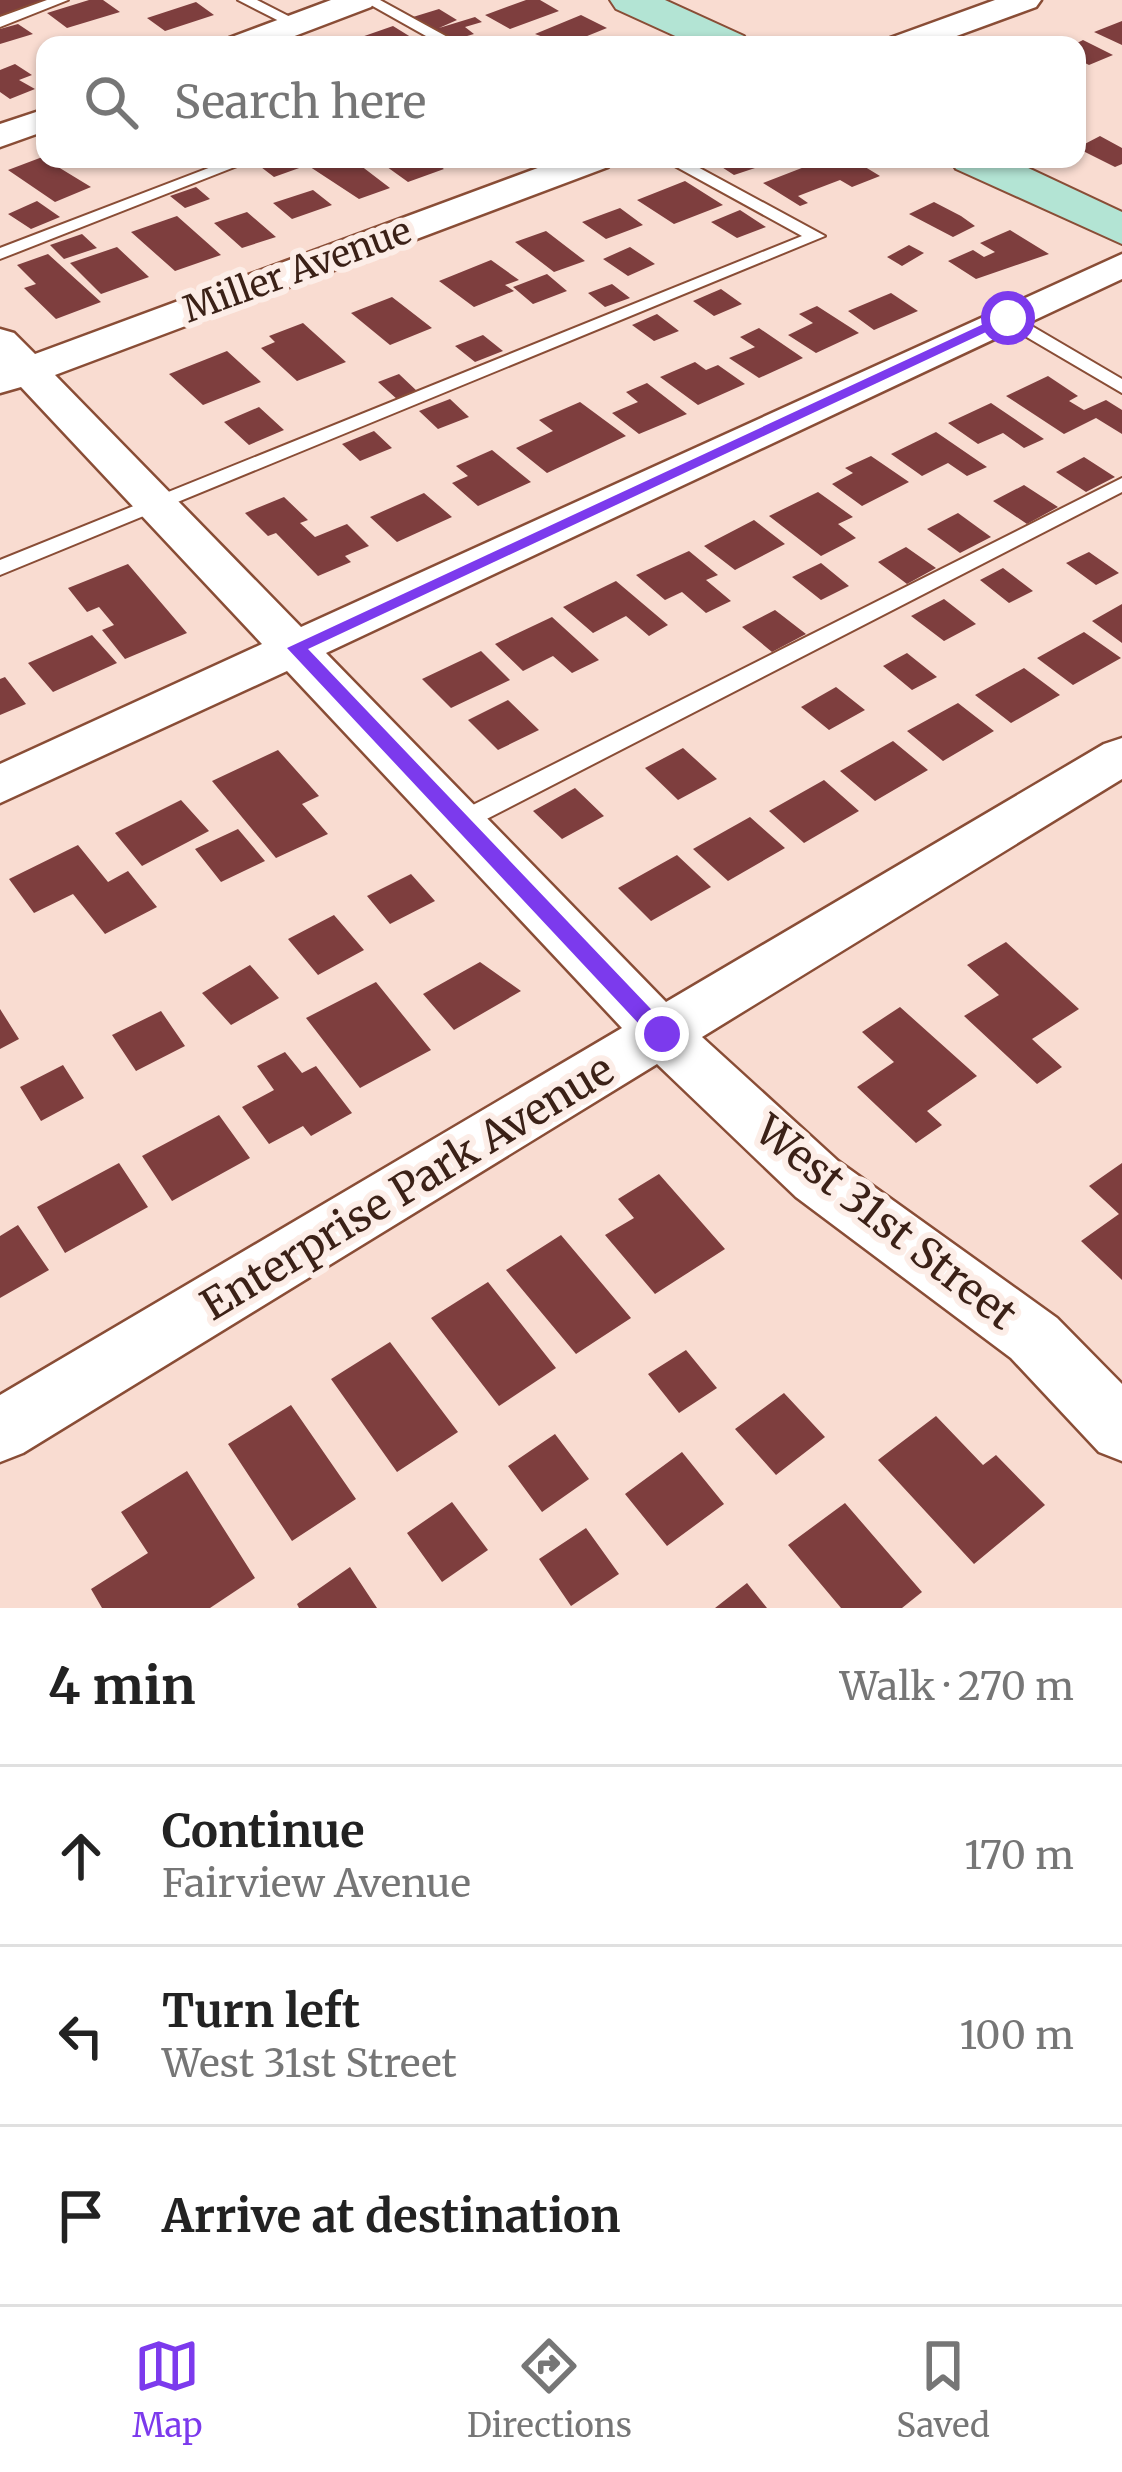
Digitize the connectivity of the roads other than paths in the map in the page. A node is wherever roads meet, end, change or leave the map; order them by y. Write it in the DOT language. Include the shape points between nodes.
graph roads {
  1 [pos="61,0"];
  2 [pos="244,0"];
  3 [pos="364,0"];
  4 [pos="631,0"];
  5 [pos="1025,0"];
  6 [pos="0,22"];
  7 [pos="296,24"];
  8 [pos="265,36"];
  9 [pos="436,36"];
  10 [pos="709,36"];
  11 [pos="927,36"];
  12 [pos="36,122"];
  13 [pos="0,136"];
  14 [pos="224,168"];
  15 [pos="569,168"];
  16 [pos="687,168"];
  17 [pos="991,168"];
  18 [pos="1122,230"];
  19 [pos="0,254"];
  20 [pos="1122,265"];
  21 [pos="1008,318"];
  22 [pos="9,364"];
  23 [pos="1122,387"];
  24 [pos="1122,484"];
  25 [pos="157,504"];
  26 [pos="0,568"];
  27 [pos="296,648"];
  28 [pos="1119,761"];
  29 [pos="0,785"];
  30 [pos="462,821"];
  31 [pos="662,1034"];
  32 [pos="1122,1430"];
  33 [pos="0,1431"];
  1 -- 6 [label="lane"];
  2 -- 7 [label="lane"];
  3 -- 7 [label="street"];
  3 -- 9 [label="lane"];
  4 -- 10 [label="main road"];
  5 -- 11 [label="street"];
  7 -- 8 [label="street"];
  12 -- 13 [label="street"];
  14 -- 19 [label="lane"];
  15 -- 22 [label="street, Miller Avenue"];
  16 -- 25 [label="lane" via="816,236"];
  17 -- 18 [label="main road"];
  20 -- 21 [label="street"];
  21 -- 23 [label="lane"];
  21 -- 27 [label="street"];
  22 -- 25 [label="street, West 31st Street"];
  24 -- 30 [label="lane"];
  25 -- 26 [label="lane"];
  25 -- 27 [label="street, West 31st Street"];
  27 -- 29 [label="street"];
  27 -- 30 [label="street, West 31st Street"];
  28 -- 31 [label="street, Enterprise Park Avenue"];
  30 -- 31 [label="street, West 31st Street"];
  31 -- 32 [label="street, West 31st Street" via="817,1179 1034,1338"];
  31 -- 33 [label="street, Enterprise Park Avenue"];
}
